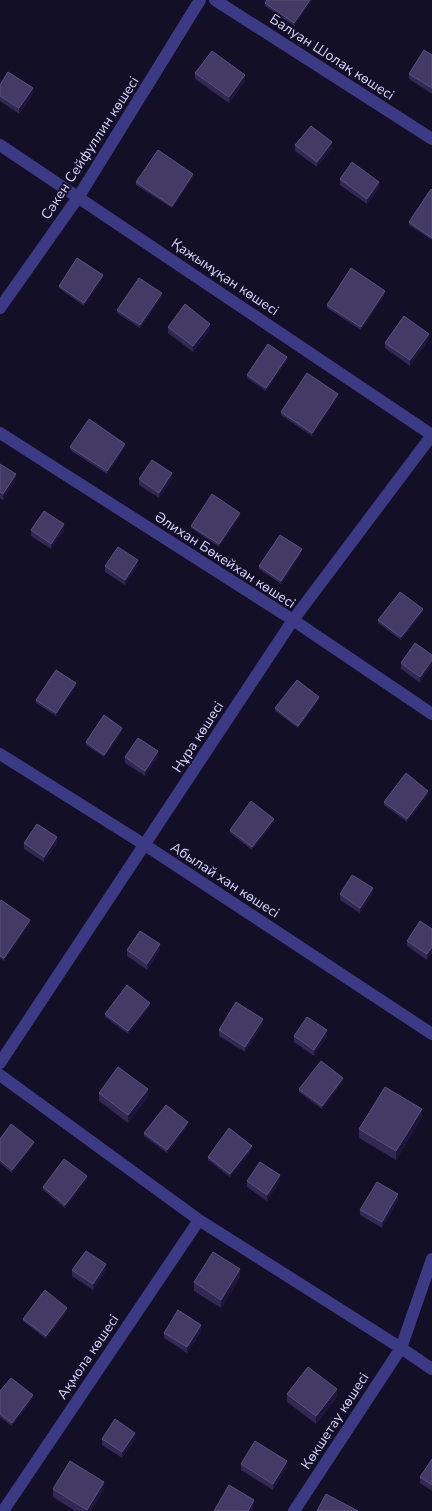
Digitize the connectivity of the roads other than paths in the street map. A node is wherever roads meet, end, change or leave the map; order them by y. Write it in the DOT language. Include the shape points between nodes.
graph roads {
  1 [pos="200,0"];
  2 [pos="215,0"];
  3 [pos="432,139"];
  4 [pos="0,145"];
  5 [pos="79,196"];
  6 [pos="0,308"];
  7 [pos="0,433"];
  8 [pos="432,435"];
  9 [pos="292,620"];
  10 [pos="432,714"];
  11 [pos="0,754"];
  12 [pos="145,845"];
  13 [pos="432,1034"];
  14 [pos="0,1064"];
  15 [pos="0,1075"];
  16 [pos="199,1220"];
  17 [pos="432,1259"];
  18 [pos="401,1348"];
  19 [pos="432,1369"];
  20 [pos="3,1511"];
  21 [pos="294,1511"];
  1 -- 5 [label="street, Сәкен Сейфуллин көшесі"];
  2 -- 3 [label="street, Балуан Шолақ көшесі"];
  4 -- 5 [label="street, Қажымұқан көшесі"];
  5 -- 6 [label="street, Сәкен Сейфуллин көшесі"];
  5 -- 8 [label="street, Қажымұқан көшесі"];
  7 -- 9 [label="street, Әлихан Бөкейхан көшесі"];
  8 -- 9 [label="street, Нұра көшесі"];
  9 -- 10 [label="street, Әлихан Бөкейхан көшесі"];
  9 -- 12 [label="street, Нұра көшесі"];
  11 -- 12 [label="street, Абылай хан көшесі"];
  12 -- 13 [label="street, Абылай хан көшесі"];
  12 -- 14 [label="street, Нұра көшесі"];
  15 -- 16 [label="street"];
  16 -- 18 [label="street"];
  16 -- 20 [label="street, Ақмола көшесі"];
  17 -- 18 [label="street, Көкшетау көшесі"];
  18 -- 19 [label="street"];
  18 -- 21 [label="street, Көкшетау көшесі"];
}
